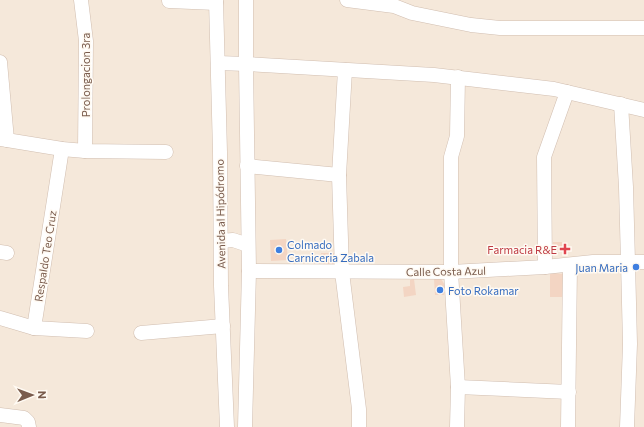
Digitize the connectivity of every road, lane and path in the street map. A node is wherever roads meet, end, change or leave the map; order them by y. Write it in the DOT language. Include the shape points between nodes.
graph roads {
  1 [pos="81,0"];
  2 [pos="246,0"];
  3 [pos="347,0"];
  4 [pos="169,1"];
  5 [pos="216,1"];
  6 [pos="402,5"];
  7 [pos="644,28"];
  8 [pos="0,62"];
  9 [pos="218,63"];
  10 [pos="246,64"];
  11 [pos="345,70"];
  12 [pos="458,78"];
  13 [pos="567,92"];
  14 [pos="621,104"];
  15 [pos="644,110"];
  16 [pos="3,140"];
  17 [pos="62,149"];
  18 [pos="85,151"];
  19 [pos="166,152"];
  20 [pos="247,166"];
  21 [pos="339,175"];
  22 [pos="220,241"];
  23 [pos="248,245"];
  24 [pos="628,262"];
  25 [pos="644,262"];
  26 [pos="570,265"];
  27 [pos="546,267"];
  28 [pos="249,271"];
  29 [pos="342,272"];
  30 [pos="451,272"];
  31 [pos="0,318"];
  32 [pos="223,326"];
  33 [pos="34,328"];
  34 [pos="87,331"];
  35 [pos="142,333"];
  36 [pos="458,387"];
  37 [pos="569,392"];
  38 [pos="0,415"];
  39 [pos="28,423"];
  40 [pos="227,427"];
  41 [pos="245,427"];
  42 [pos="359,427"];
  43 [pos="456,427"];
  44 [pos="568,427"];
  45 [pos="627,427"];
  1 -- 18 [label="street, Prolongacion 3ra" via="86,41"];
  2 -- 10 [label="street"];
  3 -- 6 [label="street"];
  4 -- 5 [label="street"];
  5 -- 9 [label="street, Avenida al Hipódromo"];
  6 -- 7 [label="street" via="412,14 500,28"];
  8 -- 16 [label="street"];
  9 -- 10 [label="street"];
  9 -- 22 [label="street, Avenida al Hipódromo"];
  10 -- 11 [label="street"];
  10 -- 20 [label="street"];
  11 -- 12 [label="street"];
  11 -- 21 [label="street"];
  12 -- 13 [label="street"];
  12 -- 30 [label="street" via="457,136 450,157"];
  13 -- 14 [label="street"];
  13 -- 27 [label="street" via="544,156"];
  14 -- 15 [label="street"];
  14 -- 24 [label="street"];
  16 -- 17 [label="street"];
  17 -- 18 [label="street"];
  17 -- 33 [label="street, Respaldo Teo Cruz"];
  18 -- 19 [label="street"];
  20 -- 21 [label="street"];
  20 -- 23 [label="street"];
  21 -- 29 [label="street"];
  22 -- 23 [label="street" via="234,240"];
  22 -- 32 [label="street, Avenida al Hipódromo"];
  23 -- 28 [label="street"];
  24 -- 25 [label="street, Calle Costa Azul"];
  24 -- 26 [label="street, Calle Costa Azul"];
  24 -- 45 [label="street" via="630,344"];
  26 -- 27 [label="street, Calle Costa Azul"];
  26 -- 37 [label="street"];
  27 -- 30 [label="street, Calle Costa Azul"];
  28 -- 29 [label="street, Calle Costa Azul"];
  28 -- 41 [label="street"];
  29 -- 30 [label="street, Calle Costa Azul"];
  29 -- 42 [label="street"];
  30 -- 36 [label="street"];
  31 -- 33 [label="street"];
  32 -- 35 [label="street"];
  32 -- 40 [label="street, Avenida al Hipódromo"];
  33 -- 34 [label="street"];
  36 -- 37 [label="street"];
  36 -- 43 [label="street"];
  37 -- 44 [label="street"];
  38 -- 39 [label="street" via="24,418"];
}
